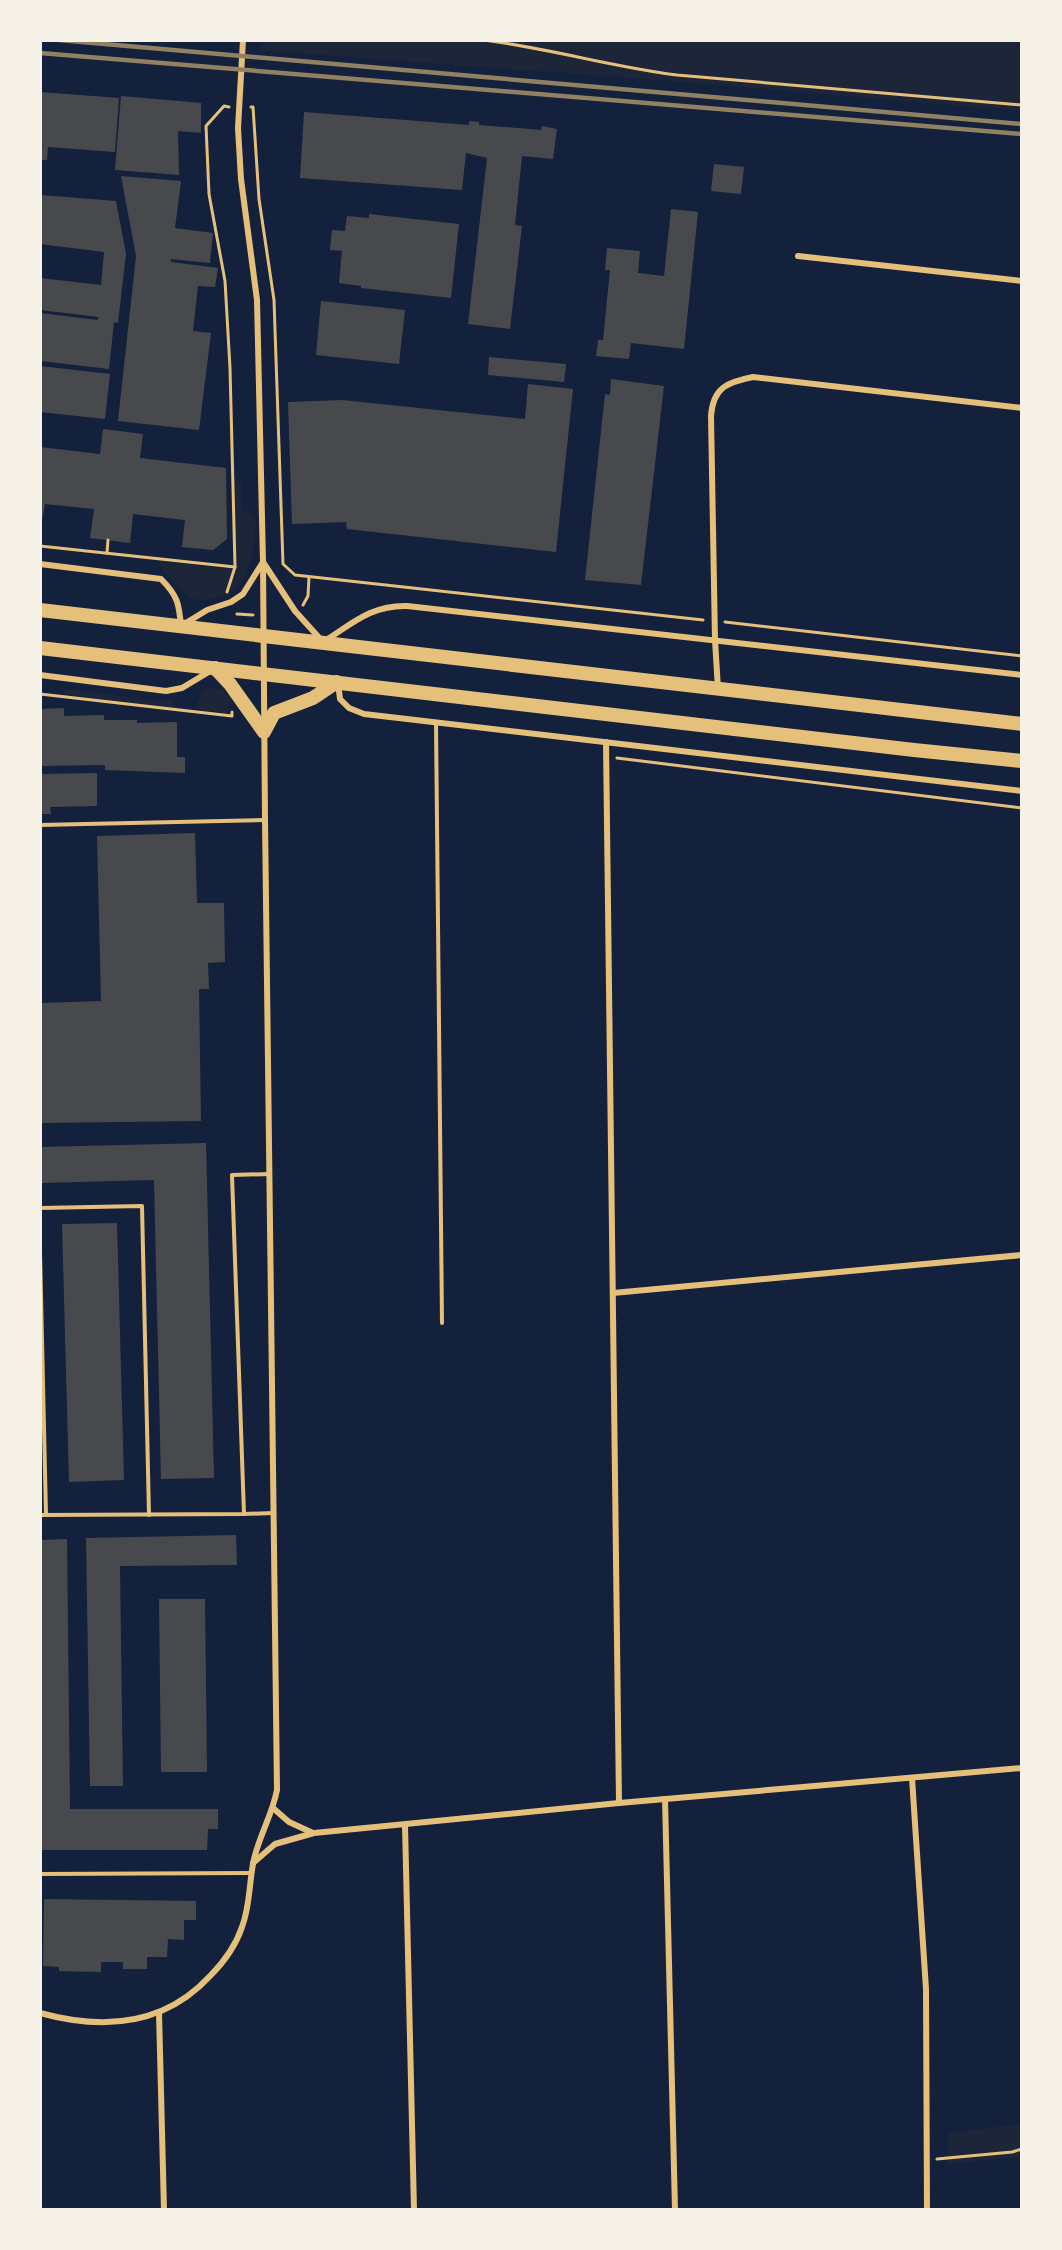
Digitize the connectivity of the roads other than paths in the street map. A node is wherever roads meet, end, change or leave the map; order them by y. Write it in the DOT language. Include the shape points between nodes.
graph roads {
  1 [pos="243,40"];
  2 [pos="798,256"];
  3 [pos="1022,281"];
  4 [pos="1022,408"];
  5 [pos="263,562"];
  6 [pos="40,564"];
  7 [pos="40,610"];
  8 [pos="181,626"];
  9 [pos="263,636"];
  10 [pos="715,640"];
  11 [pos="323,642"];
  12 [pos="40,648"];
  13 [pos="215,668"];
  14 [pos="263,674"];
  15 [pos="40,675"];
  16 [pos="1022,675"];
  17 [pos="337,682"];
  18 [pos="718,689"];
  19 [pos="436,722"];
  20 [pos="1022,724"];
  21 [pos="264,732"];
  22 [pos="606,742"];
  23 [pos="1022,761"];
  24 [pos="1022,791"];
  25 [pos="264,820"];
  26 [pos="40,825"];
  27 [pos="270,1174"];
  28 [pos="40,1208"];
  29 [pos="40,1252"];
  30 [pos="1022,1255"];
  31 [pos="613,1293"];
  32 [pos="441,1323"];
  33 [pos="274,1513"];
  34 [pos="244,1514"];
  35 [pos="40,1515"];
  36 [pos="46,1515"];
  37 [pos="149,1515"];
  38 [pos="1022,1768"];
  39 [pos="912,1778"];
  40 [pos="665,1799"];
  41 [pos="619,1803"];
  42 [pos="273,1808"];
  43 [pos="405,1825"];
  44 [pos="314,1833"];
  45 [pos="253,1863"];
  46 [pos="40,1874"];
  47 [pos="252,1874"];
  48 [pos="159,2012"];
  49 [pos="40,2013"];
  50 [pos="164,2210"];
  51 [pos="414,2210"];
  52 [pos="675,2210"];
  53 [pos="927,2210"];
  1 -- 5 [label="street" via="237,128 257,300"];
  2 -- 3 [label="street"];
  4 -- 10 [label="street" via="753,377 734,381 719,390 711,416"];
  5 -- 8 [label="street" via="243,594"];
  5 -- 9 [label="street"];
  5 -- 11 [label="street" via="295,611"];
  6 -- 8 [label="street" via="161,579 179,603"];
  7 -- 8 [label="highway"];
  8 -- 9 [label="highway"];
  9 -- 11 [label="highway"];
  9 -- 14 [label="street"];
  10 -- 11 [label="street" via="389,606 375,610"];
  10 -- 16 [label="street"];
  10 -- 18 [label="street"];
  11 -- 18 [label="highway"];
  12 -- 13 [label="highway"];
  13 -- 14 [label="highway"];
  13 -- 15 [label="street" via="182,688 166,691"];
  13 -- 21 [label="highway"];
  14 -- 17 [label="highway"];
  14 -- 21 [label="street"];
  17 -- 19 [label="street" via="339,699 349,708 364,714"];
  17 -- 21 [label="highway" via="314,698 274,713"];
  17 -- 23 [label="highway"];
  18 -- 20 [label="highway"];
  19 -- 22 [label="street"];
  19 -- 32 [label="lane"];
  21 -- 25 [label="street"];
  22 -- 24 [label="street"];
  22 -- 31 [label="street"];
  25 -- 26 [label="lane"];
  25 -- 27 [label="street"];
  27 -- 33 [label="street"];
  27 -- 34 [label="lane" via="232,1175"];
  28 -- 37 [label="lane" via="142,1206"];
  29 -- 36 [label="lane"];
  30 -- 31 [label="street"];
  31 -- 41 [label="street"];
  33 -- 34 [label="lane"];
  33 -- 42 [label="street" via="277,1790"];
  34 -- 37 [label="lane"];
  35 -- 36 [label="lane"];
  36 -- 37 [label="lane"];
  38 -- 39 [label="street"];
  39 -- 40 [label="street"];
  39 -- 53 [label="street" via="926,1989"];
  40 -- 41 [label="street"];
  40 -- 52 [label="street"];
  41 -- 43 [label="street"];
  42 -- 44 [label="street" via="289,1822"];
  42 -- 45 [label="street"];
  43 -- 44 [label="street"];
  43 -- 51 [label="street"];
  44 -- 45 [label="street" via="275,1844"];
  45 -- 47 [label="street"];
  46 -- 47 [label="lane"];
  47 -- 48 [label="street" via="241,1930 222,1964 182,2001"];
  48 -- 49 [label="street" via="96,2024"];
  48 -- 50 [label="street"];
}
